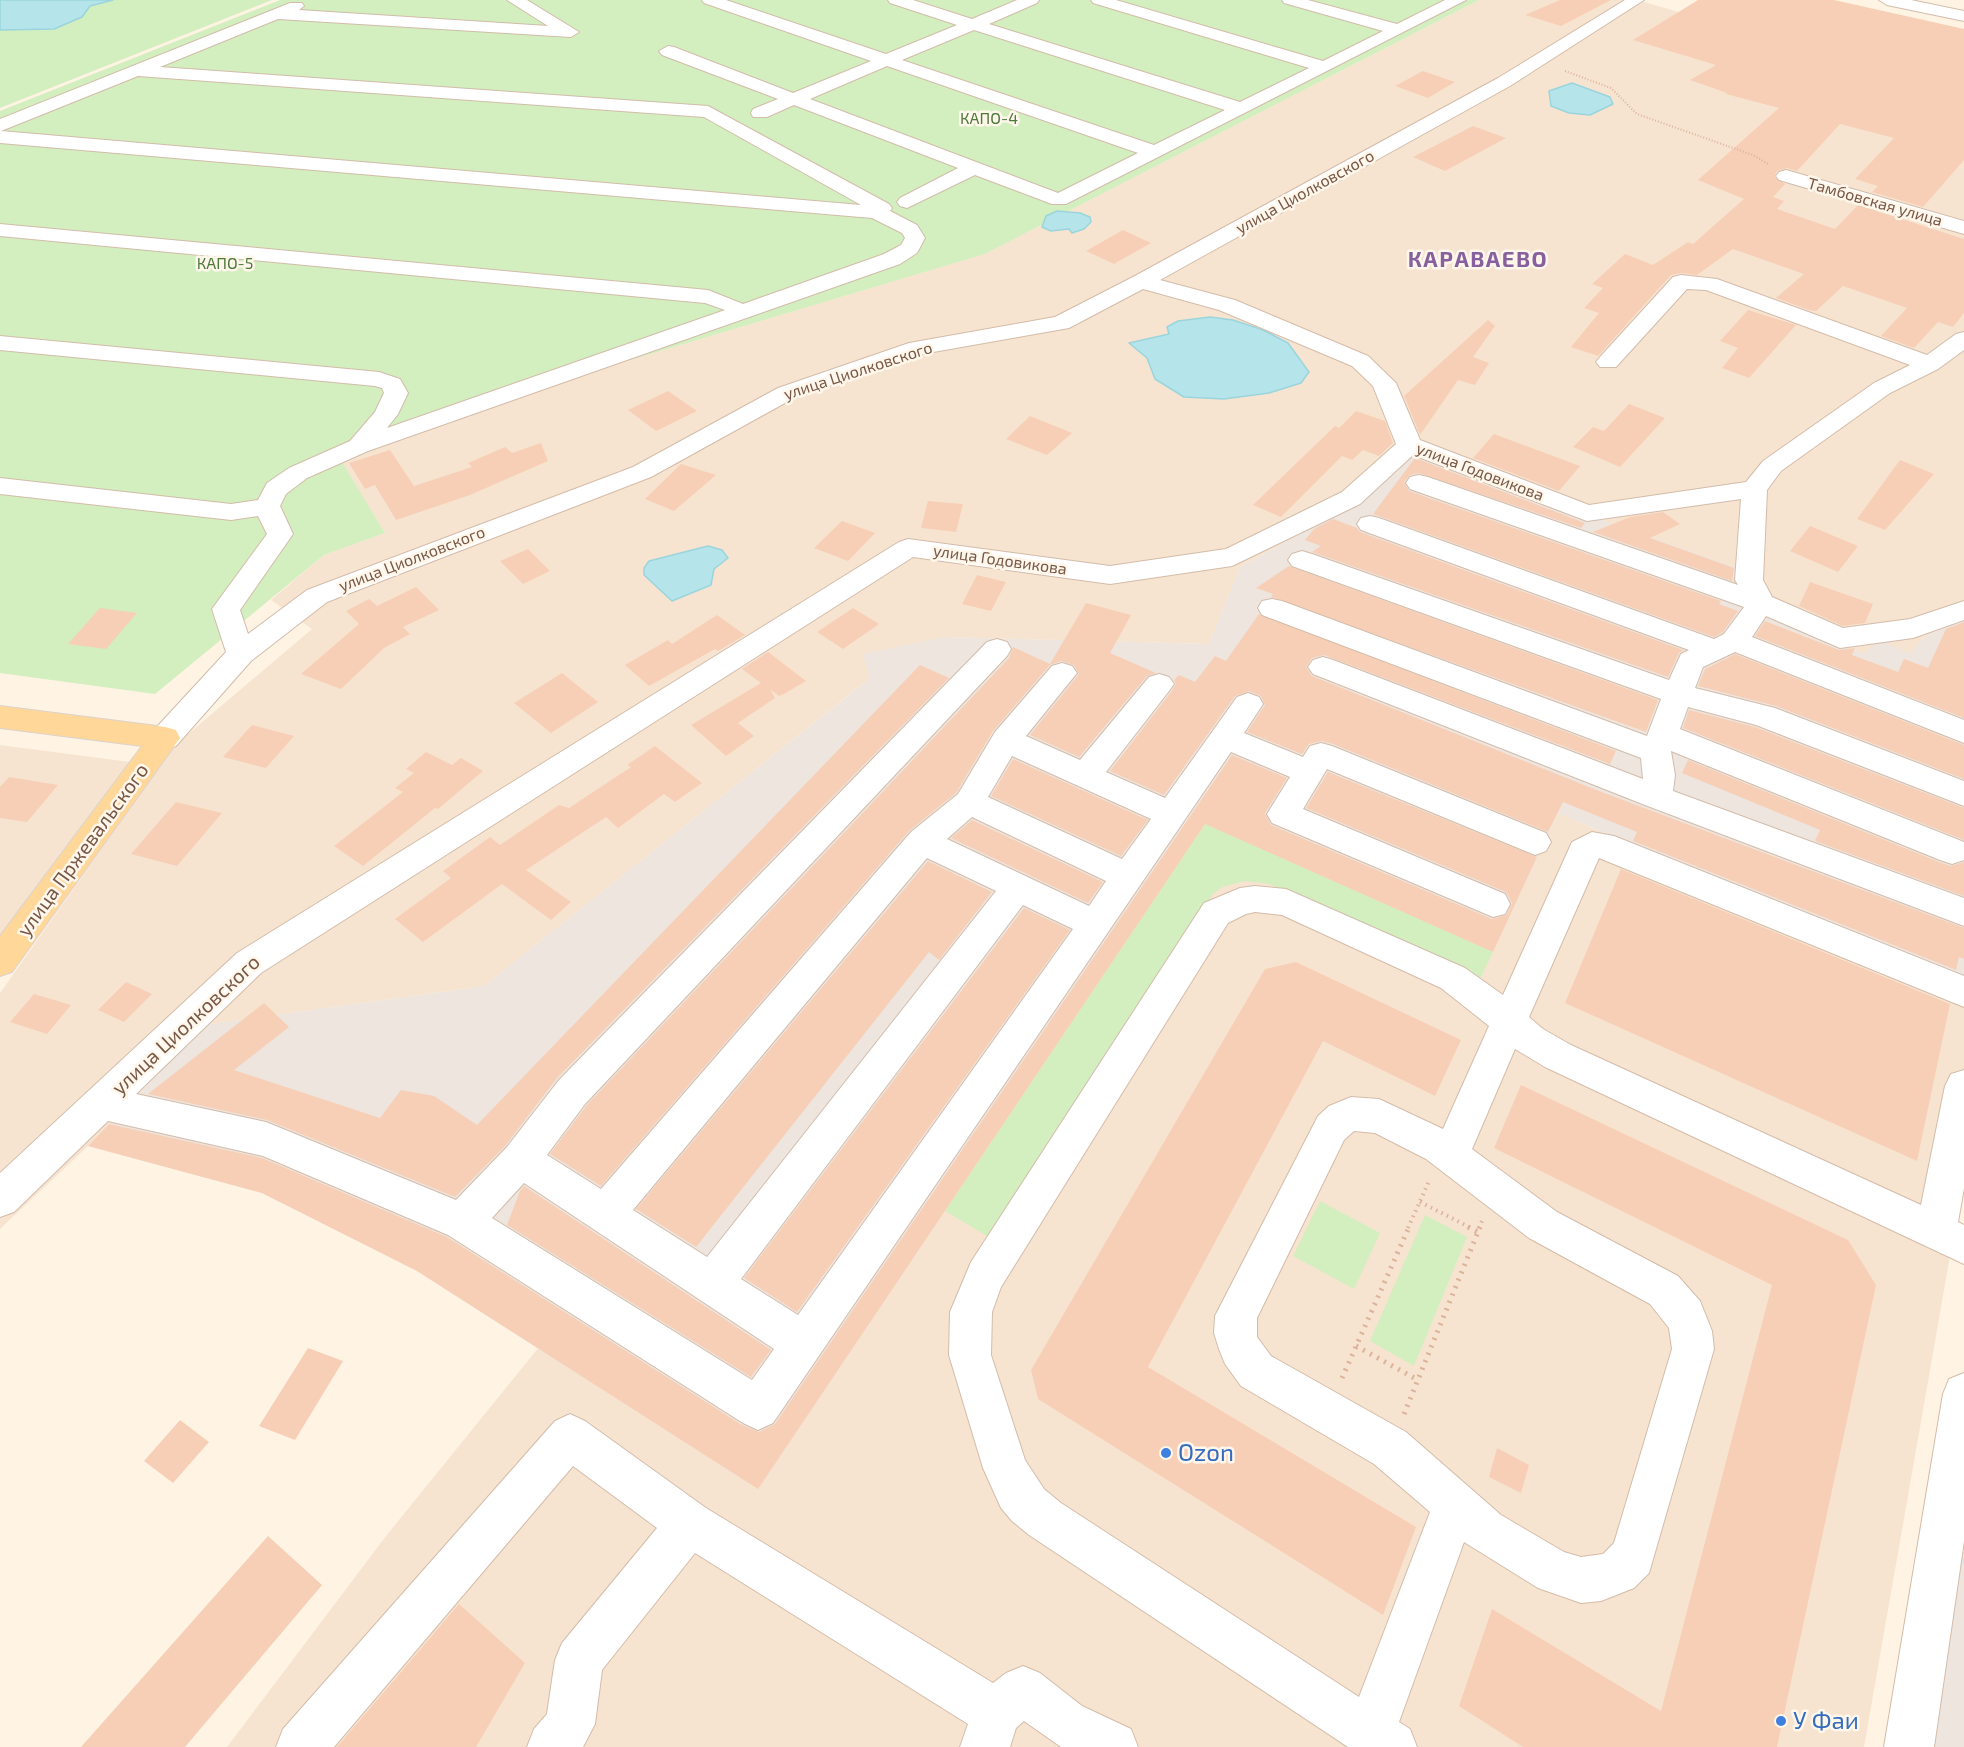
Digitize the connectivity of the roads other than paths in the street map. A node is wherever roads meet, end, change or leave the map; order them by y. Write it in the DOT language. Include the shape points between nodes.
graph roads {
  1 [pos="310,0"];
  2 [pos="515,0"];
  3 [pos="710,0"];
  4 [pos="896,0"];
  5 [pos="1031,0"];
  6 [pos="1099,0"];
  7 [pos="1290,0"];
  8 [pos="1458,0"];
  9 [pos="1636,0"];
  10 [pos="1887,0"];
  11 [pos="276,14"];
  12 [pos="1964,16"];
  13 [pos="972,24"];
  14 [pos="1399,30"];
  15 [pos="668,51"];
  16 [pos="888,59"];
  17 [pos="1325,67"];
  18 [pos="136,70"];
  19 [pos="793,98"];
  20 [pos="1242,109"];
  21 [pos="760,113"];
  22 [pos="0,126"];
  23 [pos="0,137"];
  24 [pos="1155,152"];
  25 [pos="973,168"];
  26 [pos="1786,176"];
  27 [pos="907,201"];
  28 [pos="889,216"];
  29 [pos="1964,228"];
  30 [pos="0,230"];
  31 [pos="1141,282"];
  32 [pos="740,313"];
  33 [pos="1964,340"];
  34 [pos="0,343"];
  35 [pos="1608,362"];
  36 [pos="1930,364"];
  37 [pos="1409,445"];
  38 [pos="359,446"];
  39 [pos="1419,483"];
  40 [pos="0,486"];
  41 [pos="1754,489"];
  42 [pos="267,507"];
  43 [pos="1370,524"];
  44 [pos="908,548"];
  45 [pos="1302,560"];
  46 [pos="1761,603"];
  47 [pos="1272,608"];
  48 [pos="1964,610"];
  49 [pos="1724,645"];
  50 [pos="997,649"];
  51 [pos="241,654"];
  52 [pos="1323,667"];
  53 [pos="1062,673"];
  54 [pos="1159,684"];
  55 [pos="1678,694"];
  56 [pos="1248,704"];
  57 [pos="0,717"];
  58 [pos="1964,732"];
  59 [pos="1225,737"];
  60 [pos="165,738"];
  61 [pos="1006,740"];
  62 [pos="1659,743"];
  63 [pos="1309,772"];
  64 [pos="1085,776"];
  65 [pos="1964,794"];
  66 [pos="1656,797"];
  67 [pos="969,802"];
  68 [pos="1171,814"];
  69 [pos="922,841"];
  70 [pos="1535,842"];
  71 [pos="1952,851"];
  72 [pos="1128,877"];
  73 [pos="1018,887"];
  74 [pos="1493,904"];
  75 [pos="1964,912"];
  76 [pos="1095,924"];
  77 [pos="0,962"];
  78 [pos="1964,992"];
  79 [pos="1509,1022"];
  80 [pos="1964,1086"];
  81 [pos="102,1103"];
  82 [pos="1447,1151"];
  83 [pos="521,1159"];
  84 [pos="0,1200"];
  85 [pos="606,1212"];
  86 [pos="462,1222"];
  87 [pos="1950,1238"];
  88 [pos="712,1284"];
  89 [pos="803,1343"];
  90 [pos="1964,1394"];
  91 [pos="1455,1504"];
  92 [pos="690,1524"];
  93 [pos="990,1730"];
  94 [pos="1381,1740"];
  95 [pos="302,1747"];
  96 [pos="552,1747"];
  97 [pos="1113,1747"];
  98 [pos="1909,1747"];
  1 -- 11 [label="street"];
  2 -- 11 [label="street" via="571,32"];
  3 -- 16 [label="street"];
  4 -- 13 [label="street"];
  5 -- 13 [label="street"];
  6 -- 17 [label="street"];
  7 -- 14 [label="street"];
  8 -- 14 [label="street"];
  9 -- 31 [label="street, улица Циолковского" via="1537,61"];
  10 -- 12 [label="street"];
  11 -- 18 [label="street"];
  13 -- 16 [label="street"];
  13 -- 20 [label="street"];
  14 -- 17 [label="street"];
  15 -- 19 [label="street"];
  16 -- 19 [label="street"];
  16 -- 24 [label="street"];
  17 -- 20 [label="street"];
  18 -- 22 [label="street"];
  18 -- 28 [label="street" via="708,112 881,207"];
  19 -- 21 [label="street"];
  19 -- 25 [label="street"];
  20 -- 24 [label="street"];
  23 -- 28 [label="street" via="722,197"];
  24 -- 25 [label="street" via="1059,200"];
  25 -- 27 [label="street"];
  26 -- 29 [label="street, Тамбовская улица"];
  28 -- 32 [label="street" via="910,229 915,238 910,249 892,259"];
  30 -- 32 [label="street" via="708,297 732,305"];
  31 -- 37 [label="street" via="1227,304 1360,361 1384,383"];
  31 -- 51 [label="street, улица Циолковского" via="1061,323 916,348 786,393 642,472 317,596"];
  32 -- 38 [label="street"];
  33 -- 36 [label="street"];
  34 -- 38 [label="street" via="379,379 392,384 396,393 386,414"];
  35 -- 36 [label="street" via="1681,282 1709,284"];
  36 -- 41 [label="street" via="1863,401 1772,466"];
  37 -- 41 [label="street, улица Годовикова" via="1587,513"];
  37 -- 44 [label="street, улица Годовикова" via="1352,498 1232,557 1110,575"];
  38 -- 42 [label="street" via="298,473 276,489"];
  39 -- 46 [label="street"];
  40 -- 42 [label="street" via="231,512"];
  41 -- 46 [label="street" via="1749,580"];
  42 -- 51 [label="street" via="280,534 226,609"];
  43 -- 49 [label="street"];
  44 -- 81 [label="street, улица Циолковского" via="249,963"];
  45 -- 55 [label="street"];
  46 -- 48 [label="street" via="1840,638 1913,628"];
  46 -- 49 [label="street"];
  47 -- 62 [label="street"];
  49 -- 55 [label="street" via="1691,661"];
  49 -- 58 [label="street"];
  50 -- 83 [label="street" via="572,1092"];
  51 -- 60 [label="street, улица Циолковского"];
  52 -- 66 [label="street"];
  53 -- 61 [label="street"];
  54 -- 64 [label="street"];
  55 -- 62 [label="street"];
  55 -- 65 [label="street" via="1764,716"];
  56 -- 59 [label="street"];
  57 -- 60 [label="main road"];
  59 -- 63 [label="street"];
  59 -- 68 [label="street"];
  60 -- 77 [label="main road, улица Пржевальского"];
  61 -- 64 [label="street"];
  61 -- 67 [label="street"];
  62 -- 66 [label="street"];
  62 -- 71 [label="street"];
  63 -- 70 [label="street" via="1321,754"];
  63 -- 74 [label="street" via="1283,814"];
  64 -- 68 [label="street"];
  66 -- 75 [label="street"];
  67 -- 69 [label="street"];
  67 -- 72 [label="street"];
  68 -- 72 [label="street"];
  69 -- 73 [label="street"];
  69 -- 85 [label="street"];
  72 -- 76 [label="street"];
  73 -- 76 [label="street"];
  73 -- 88 [label="street"];
  76 -- 89 [label="street"];
  78 -- 79 [label="street" via="1597,844 1584,851"];
  79 -- 82 [label="street"];
  79 -- 87 [label="street" via="1558,1056"];
  79 -- 94 [label="street" via="1453,978 1286,902 1255,899 1226,907 1211,919 991,1266 971,1312 970,1355 1005,1468 1028,1505"];
  80 -- 87 [label="street"];
  81 -- 84 [label="street, улица Циолковского"];
  81 -- 86 [label="street" via="266,1139"];
  82 -- 91 [label="street" via="1379,1116 1364,1113 1342,1118 1331,1128 1236,1316 1236,1333 1240,1349 1256,1371 1390,1448"];
  82 -- 91 [label="street" via="1543,1225 1664,1290 1685,1315 1693,1349 1633,1557 1618,1572 1581,1580 1554,1572 1485,1531"];
  83 -- 85 [label="street"];
  83 -- 86 [label="street"];
  85 -- 88 [label="street"];
  86 -- 89 [label="street" via="758,1408"];
  88 -- 89 [label="street"];
  90 -- 98 [label="street"];
  91 -- 94 [label="street"];
  92 -- 93 [label="street"];
  92 -- 95 [label="street" via="570,1436"];
  92 -- 96 [label="street" via="579,1660 570,1724"];
  93 -- 97 [label="street" via="1023,1690 1065,1723"];
}
